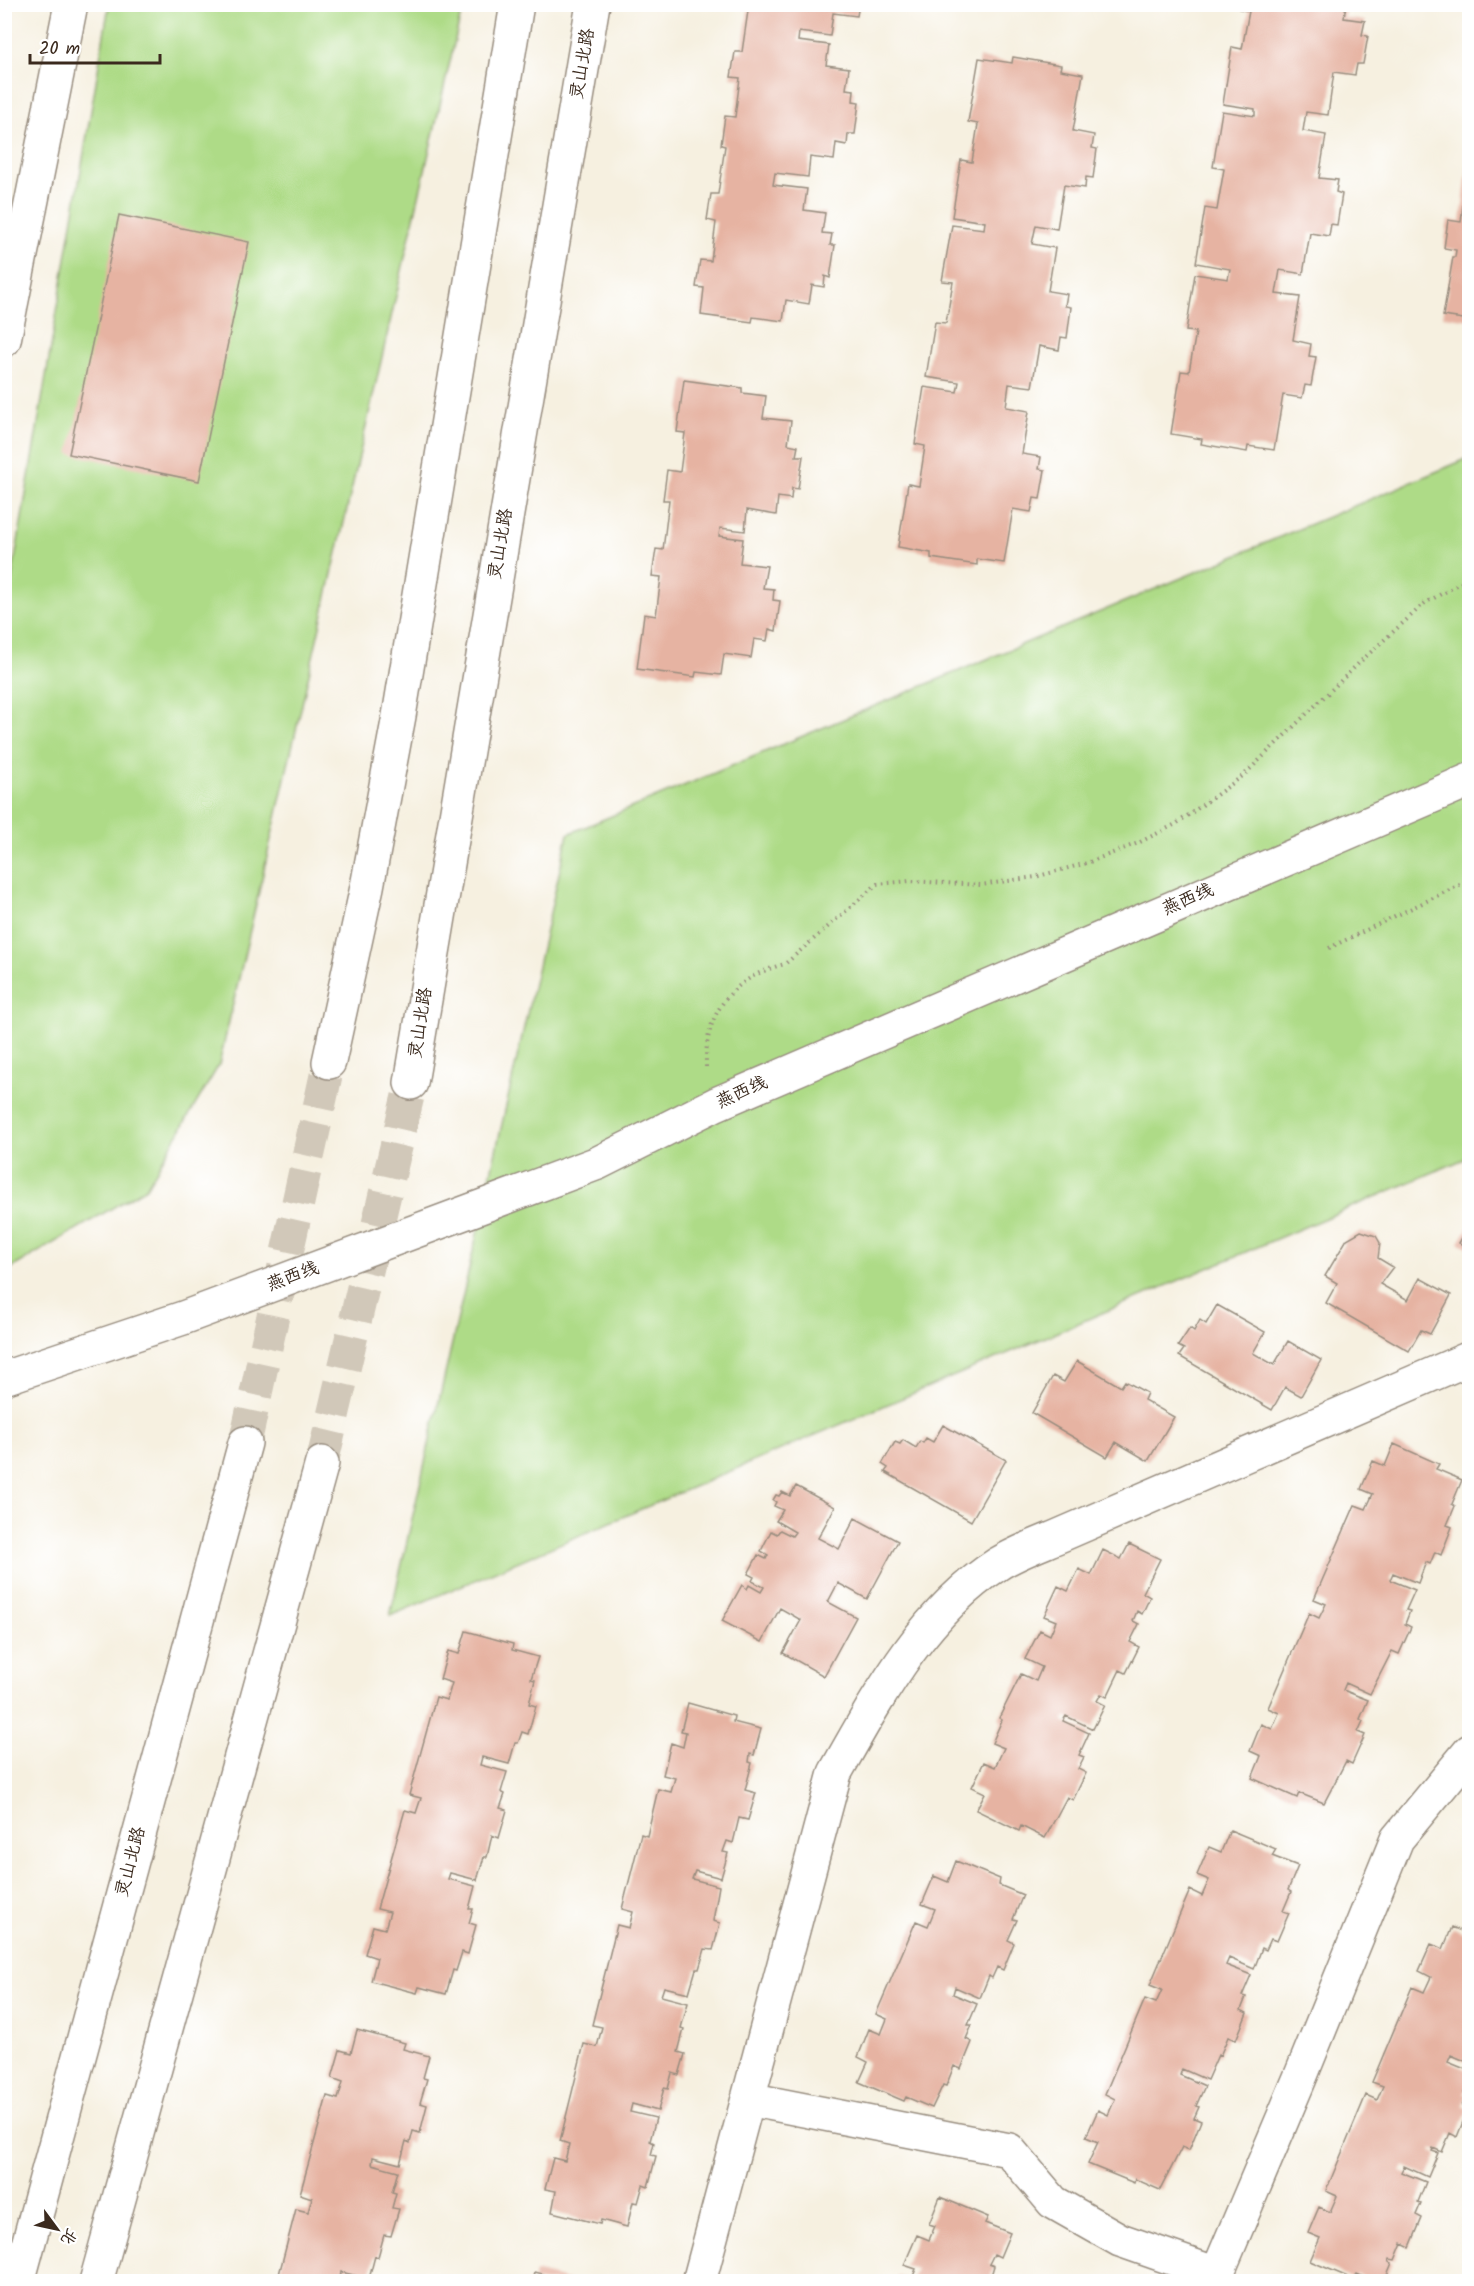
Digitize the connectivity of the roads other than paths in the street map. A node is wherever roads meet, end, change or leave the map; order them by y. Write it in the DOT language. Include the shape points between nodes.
graph roads {
  1 [pos="71,4"];
  2 [pos="517,4"];
  3 [pos="593,4"];
  4 [pos="4,340"];
  5 [pos="1470,780"];
  6 [pos="329,1062"];
  7 [pos="411,1083"];
  8 [pos="1470,1358"];
  9 [pos="4,1378"];
  10 [pos="245,1443"];
  11 [pos="322,1462"];
  12 [pos="1470,1751"];
  13 [pos="748,2099"];
  14 [pos="18,2282"];
  15 [pos="96,2282"];
  16 [pos="699,2282"];
  1 -- 4 [label="street"];
  2 -- 6 [label="street" via="399,716"];
  3 -- 7 [label="street, 灵山北路"];
  5 -- 9 [label="street, 燕西线" via="716,1104 598,1163 183,1318"];
  8 -- 13 [label="street" via="1060,1534 998,1564 961,1594 894,1674 835,1773"];
  10 -- 14 [label="street, 灵山北路"];
  11 -- 15 [label="street"];
  12 -- 13 [label="street" via="1397,1839 1217,2274 1120,2240 1053,2202 1009,2150"];
  13 -- 16 [label="street"];
}
